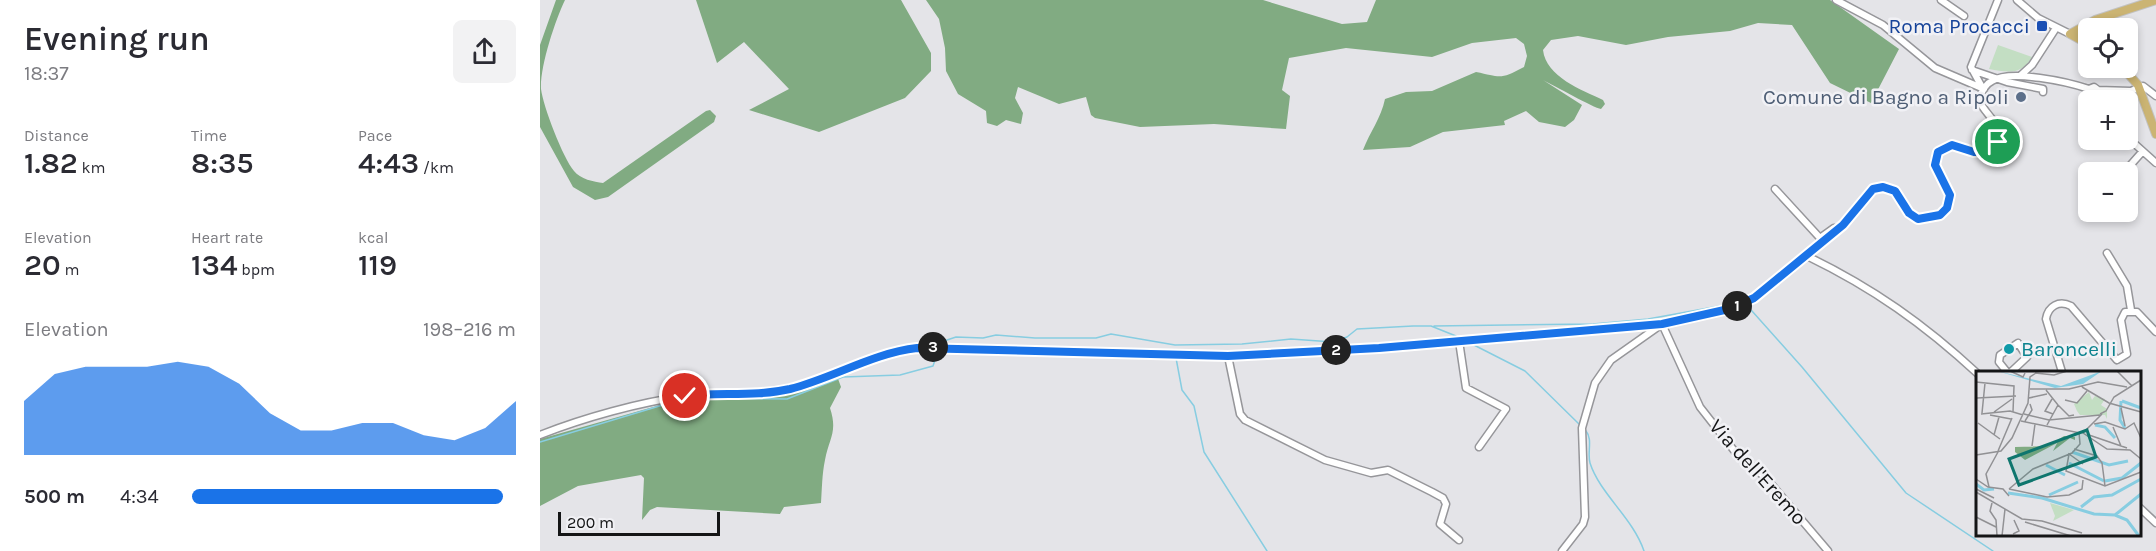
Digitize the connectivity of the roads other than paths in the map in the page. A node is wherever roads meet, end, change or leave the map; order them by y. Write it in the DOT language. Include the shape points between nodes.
graph roads {
  1 [pos="1836,0"];
  2 [pos="1941,0"];
  3 [pos="1998,0"];
  4 [pos="2017,0"];
  5 [pos="2156,0"];
  6 [pos="1964,16"];
  7 [pos="2056,28"];
  8 [pos="2070,34"];
  9 [pos="2078,38"];
  10 [pos="1971,70"];
  11 [pos="2020,75"];
  12 [pos="2131,78"];
  13 [pos="1997,79"];
  14 [pos="2140,88"];
  15 [pos="1984,89"];
  16 [pos="2089,89"];
  17 [pos="2098,90"];
  18 [pos="2135,90"];
  19 [pos="2043,92"];
  20 [pos="2156,96"];
  21 [pos="2156,134"];
  22 [pos="2138,148"];
  23 [pos="2142,152"];
  24 [pos="2133,162"];
  25 [pos="2156,163"];
  26 [pos="1775,189"];
  27 [pos="1843,225"];
  28 [pos="2108,253"];
  29 [pos="1805,258"];
  30 [pos="2132,310"];
  31 [pos="1662,324"];
  32 [pos="2156,333"];
  33 [pos="1459,340"];
  34 [pos="1228,356"];
  35 [pos="2008,371"];
  36 [pos="2010,371"];
  37 [pos="2062,371"];
  38 [pos="1976,373"];
  39 [pos="540,435"];
  40 [pos="1479,447"];
  41 [pos="2141,510"];
  42 [pos="2156,523"];
  43 [pos="1459,540"];
  44 [pos="1562,551"];
  45 [pos="1828,551"];
  1 -- 15 [label="street" via="1883,25 1935,68"];
  2 -- 6 [label="street"];
  3 -- 10 [label="street"];
  4 -- 7 [label="street"];
  5 -- 8 [label="main road" via="2086,24"];
  7 -- 8 [label="street"];
  7 -- 11 [label="street" via="2032,65"];
  8 -- 9 [label="main road"];
  10 -- 13 [label="street"];
  10 -- 15 [label="street"];
  11 -- 13 [label="street"];
  11 -- 16 [label="street"];
  12 -- 14 [label="main road"];
  13 -- 15 [label="street"];
  13 -- 19 [label="street"];
  14 -- 18 [label="street"];
  14 -- 20 [label="street" via="2143,86"];
  14 -- 21 [label="main road"];
  15 -- 27 [label="street" via="1980,103 1999,127 2000,138 1987,152 1952,145 1938,152 1935,165 1950,195 1942,214 1918,219 1909,213 1895,191 1879,187 1867,194"];
  16 -- 17 [label="street"];
  22 -- 23 [label="street"];
  23 -- 24 [label="street"];
  23 -- 25 [label="street"];
  26 -- 27 [label="street" via="1820,238"];
  27 -- 29 [label="street"];
  28 -- 30 [label="street" via="2127,286"];
  29 -- 31 [label="street" via="1743,304"];
  29 -- 38 [label="street" via="1847,275 1907,312"];
  30 -- 32 [label="street"];
  30 -- 37 [label="street" via="2123,313 2121,319 2127,354 2117,360 2071,306 2060,303 2051,308 2046,319"];
  31 -- 33 [label="street"];
  31 -- 44 [label="street" via="1611,360 1595,383 1582,428 1585,518"];
  31 -- 45 [label="street, Via dell'Eremo" via="1700,407 1736,453 1766,478"];
  33 -- 34 [label="street"];
  33 -- 40 [label="street" via="1466,388 1506,409"];
  34 -- 39 [label="street" via="908,349 791,388 746,395 685,396"];
  34 -- 43 [label="street" via="1240,414 1245,420 1325,460 1371,473 1388,470 1443,498 1446,504 1440,524"];
  35 -- 36 [label="street" via="1999,362 2000,355 2018,343 2027,357"];
  41 -- 42 [label="street"];
}
